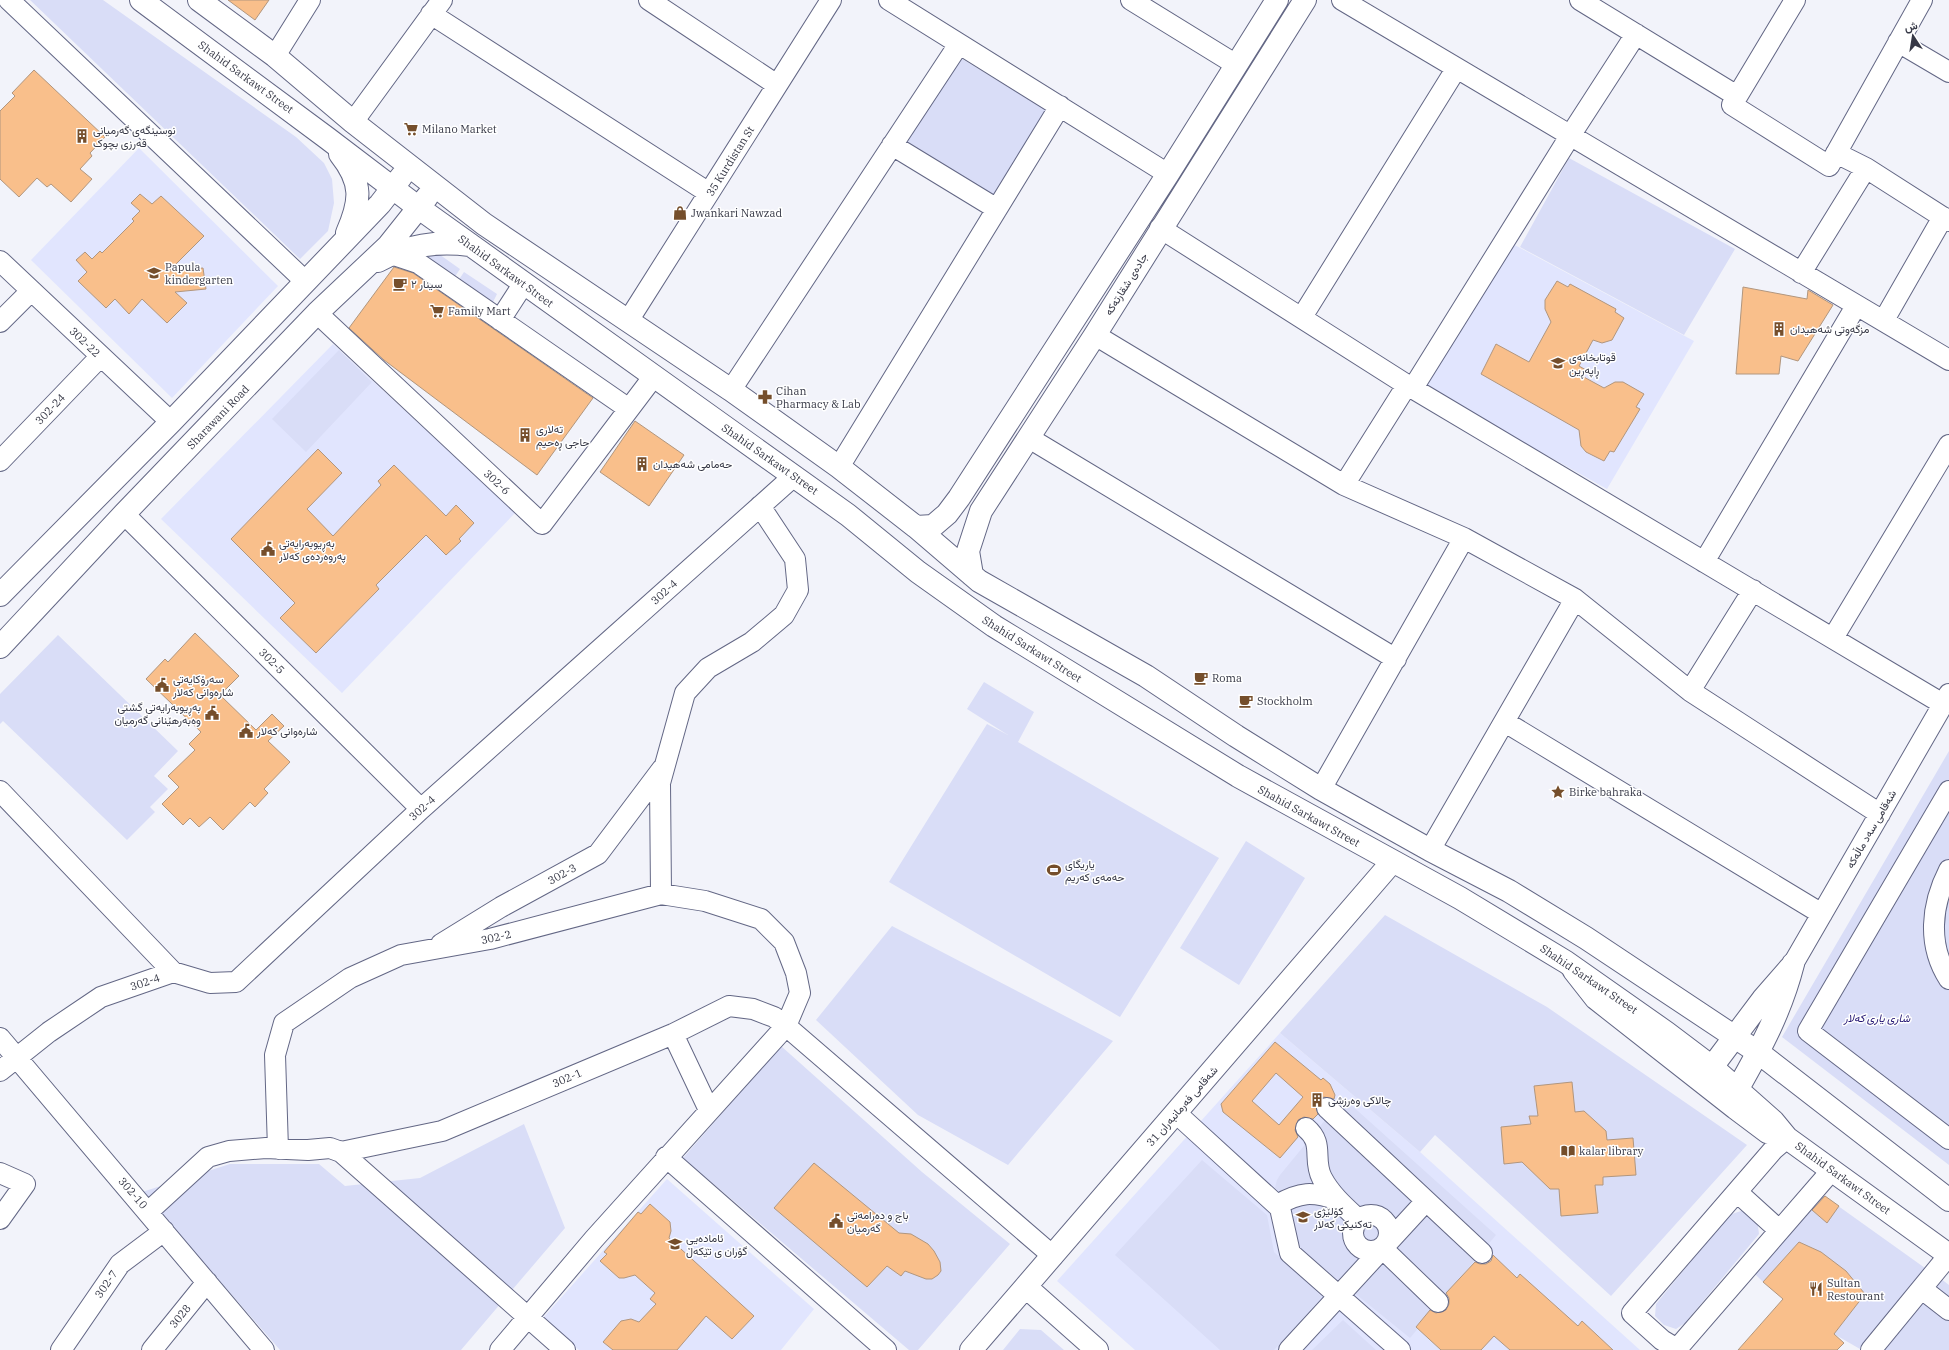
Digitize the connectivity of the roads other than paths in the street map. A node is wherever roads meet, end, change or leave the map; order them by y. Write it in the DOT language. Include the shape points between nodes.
graph roads {
  1 [pos="9,0"];
  2 [pos="141,0"];
  3 [pos="199,0"];
  4 [pos="310,0"];
  5 [pos="649,0"];
  6 [pos="831,0"];
  7 [pos="888,0"];
  8 [pos="1130,0"];
  9 [pos="1277,0"];
  10 [pos="1305,0"];
  11 [pos="1342,0"];
  12 [pos="1580,0"];
  13 [pos="1795,0"];
  14 [pos="1922,0"];
  15 [pos="436,7"];
  16 [pos="1636,34"];
  17 [pos="1898,42"];
  18 [pos="959,44"];
  19 [pos="275,56"];
  20 [pos="1235,64"];
  21 [pos="1456,69"];
  22 [pos="1949,72"];
  23 [pos="777,85"];
  24 [pos="1737,96"];
  25 [pos="1060,106"];
  26 [pos="353,122"];
  27 [pos="1570,136"];
  28 [pos="327,138"];
  29 [pos="892,145"];
  30 [pos="1836,154"];
  31 [pos="409,166"];
  32 [pos="1866,168"];
  33 [pos="1168,174"];
  34 [pos="435,186"];
  35 [pos="392,188"];
  36 [pos="709,193"];
  37 [pos="419,208"];
  38 [pos="997,209"];
  39 [pos="1946,219"];
  40 [pos="1160,228"];
  41 [pos="345,239"];
  42 [pos="471,245"];
  43 [pos="391,254"];
  44 [pos="0,261"];
  45 [pos="362,271"];
  46 [pos="1800,273"];
  47 [pos="305,281"];
  48 [pos="524,283"];
  49 [pos="31,290"];
  50 [pos="1856,306"];
  51 [pos="317,313"];
  52 [pos="1302,317"];
  53 [pos="500,320"];
  54 [pos="1884,320"];
  55 [pos="628,321"];
  56 [pos="0,322"];
  57 [pos="1095,335"];
  58 [pos="100,357"];
  59 [pos="1949,360"];
  60 [pos="654,376"];
  61 [pos="1410,386"];
  62 [pos="731,390"];
  63 [pos="629,409"];
  64 [pos="171,422"];
  65 [pos="1029,438"];
  66 [pos="1949,445"];
  67 [pos="0,461"];
  68 [pos="839,467"];
  69 [pos="794,476"];
  70 [pos="1344,484"];
  71 [pos="959,498"];
  72 [pos="760,506"];
  73 [pos="981,511"];
  74 [pos="124,514"];
  75 [pos="916,527"];
  76 [pos="1464,538"];
  77 [pos="1704,562"];
  78 [pos="972,575"];
  79 [pos="1753,590"];
  80 [pos="0,595"];
  81 [pos="1575,599"];
  82 [pos="1833,638"];
  83 [pos="0,647"];
  84 [pos="1396,659"];
  85 [pos="1690,691"];
  86 [pos="1946,699"];
  87 [pos="1504,722"];
  88 [pos="664,765"];
  89 [pos="1321,789"];
  90 [pos="0,791"];
  91 [pos="1949,791"];
  92 [pos="421,809"];
  93 [pos="1880,814"];
  94 [pos="1430,850"];
  95 [pos="1392,862"];
  96 [pos="1949,870"];
  97 [pos="661,894"];
  98 [pos="1822,914"];
  99 [pos="430,951"];
  100 [pos="1566,962"];
  101 [pos="1793,964"];
  102 [pos="173,972"];
  103 [pos="1949,979"];
  104 [pos="786,1026"];
  105 [pos="673,1034"];
  106 [pos="1734,1037"];
  107 [pos="0,1038"];
  108 [pos="1758,1053"];
  109 [pos="17,1058"];
  110 [pos="1712,1067"];
  111 [pos="0,1071"];
  112 [pos="1737,1090"];
  113 [pos="1327,1108"];
  114 [pos="709,1110"];
  115 [pos="1176,1113"];
  116 [pos="1306,1128"];
  117 [pos="1787,1138"];
  118 [pos="1949,1139"];
  119 [pos="278,1149"];
  120 [pos="341,1152"];
  121 [pos="666,1157"];
  122 [pos="1832,1170"];
  123 [pos="0,1173"];
  124 [pos="1737,1192"];
  125 [pos="1338,1200"];
  126 [pos="1949,1200"];
  127 [pos="1426,1201"];
  128 [pos="1277,1205"];
  129 [pos="148,1212"];
  130 [pos="0,1219"];
  131 [pos="1779,1230"];
  132 [pos="164,1231"];
  133 [pos="1382,1248"];
  134 [pos="1482,1253"];
  135 [pos="1949,1255"];
  136 [pos="1052,1256"];
  137 [pos="207,1282"];
  138 [pos="1026,1287"];
  139 [pos="1922,1289"];
  140 [pos="1338,1297"];
  141 [pos="1438,1302"];
  142 [pos="1949,1310"];
  143 [pos="529,1317"];
  144 [pos="1667,1347"];
  145 [pos="1880,1347"];
  146 [pos="61,1350"];
  147 [pos="152,1350"];
  148 [pos="264,1350"];
  149 [pos="500,1350"];
  150 [pos="565,1350"];
  151 [pos="886,1350"];
  152 [pos="972,1350"];
  153 [pos="1097,1350"];
  154 [pos="1289,1350"];
  155 [pos="1400,1350"];
  1 -- 47 [label="street"];
  2 -- 28 [label="main road, Shahid Sarkawt Street"];
  3 -- 19 [label="main road"];
  4 -- 19 [label="street"];
  5 -- 23 [label="street"];
  6 -- 23 [label="street, 35 Kurdistan St"];
  7 -- 18 [label="street"];
  8 -- 20 [label="street"];
  9 -- 20 [label="main road"];
  10 -- 40 [label="main road, جادەی شقارتەکە"];
  11 -- 21 [label="street"];
  12 -- 16 [label="street"];
  13 -- 24 [label="street"];
  14 -- 17 [label="street"];
  15 -- 26 [label="street"];
  15 -- 36 [label="street"];
  16 -- 24 [label="street"];
  16 -- 27 [label="street"];
  17 -- 22 [label="street"];
  17 -- 30 [label="street"];
  18 -- 25 [label="street"];
  18 -- 29 [label="street"];
  19 -- 26 [label="main road"];
  20 -- 33 [label="main road"];
  21 -- 27 [label="street"];
  21 -- 52 [label="street"];
  23 -- 36 [label="street, 35 Kurdistan St"];
  24 -- 30 [label="street" via="1732,105 1829,166"];
  25 -- 33 [label="street"];
  25 -- 38 [label="street"];
  26 -- 31 [label="main road"];
  27 -- 46 [label="street"];
  27 -- 61 [label="street"];
  28 -- 35 [label="main road, Shahid Sarkawt Street"];
  28 -- 41 [label="main road" via="349,165 358,189 356,213"];
  29 -- 38 [label="street"];
  29 -- 62 [label="street"];
  30 -- 32 [label="street"];
  31 -- 34 [label="main road"];
  31 -- 35 [label="main road"];
  32 -- 39 [label="street"];
  32 -- 46 [label="street"];
  33 -- 71 [label="main road"];
  34 -- 37 [label="main road, Sharawani Road"];
  34 -- 55 [label="main road" via="484,224"];
  35 -- 37 [label="main road, Shahid Sarkawt Street"];
  35 -- 41 [label="main road" via="380,204"];
  36 -- 55 [label="street, 35 Kurdistan St"];
  37 -- 42 [label="main road, Shahid Sarkawt Street"];
  37 -- 45 [label="main road, Sharawani Road" via="388,246"];
  38 -- 68 [label="street"];
  39 -- 54 [label="street"];
  40 -- 52 [label="street"];
  40 -- 57 [label="main road, جادەی شقارتەکە"];
  41 -- 47 [label="main road"];
  42 -- 43 [label="main road" via="431,243"];
  42 -- 48 [label="main road, Shahid Sarkawt Street"];
  43 -- 45 [label="main road"];
  43 -- 53 [label="street" via="418,263"];
  44 -- 49 [label="street, 302-22"];
  45 -- 51 [label="main road, Sharawani Road"];
  46 -- 50 [label="street"];
  47 -- 64 [label="main road"];
  48 -- 53 [label="street"];
  48 -- 60 [label="main road, Shahid Sarkawt Street"];
  49 -- 56 [label="street"];
  49 -- 58 [label="street, 302-22"];
  50 -- 54 [label="street"];
  50 -- 77 [label="street"];
  51 -- 63 [label="street, 302-6" via="542,524"];
  51 -- 74 [label="main road, Sharawani Road"];
  52 -- 61 [label="street"];
  53 -- 63 [label="street"];
  54 -- 59 [label="street"];
  55 -- 62 [label="main road"];
  57 -- 65 [label="main road, جادەی شقارتەکە"];
  57 -- 70 [label="street"];
  58 -- 64 [label="street, 302-22"];
  58 -- 67 [label="street, 302-24"];
  60 -- 63 [label="street, 302-6"];
  60 -- 69 [label="main road, Shahid Sarkawt Street"];
  61 -- 70 [label="street"];
  61 -- 77 [label="street"];
  62 -- 68 [label="main road"];
  64 -- 80 [label="main road"];
  65 -- 73 [label="main road, جادەی شقارتەکە"];
  65 -- 84 [label="street"];
  66 -- 82 [label="street"];
  68 -- 75 [label="main road"];
  69 -- 72 [label="street, 302-4"];
  69 -- 95 [label="main road, Shahid Sarkawt Street" via="848,514 918,572 994,626 1238,776"];
  70 -- 76 [label="street"];
  71 -- 73 [label="main road"];
  71 -- 75 [label="main road" via="947,514 933,526"];
  72 -- 88 [label="street" via="795,559 798,590 784,615 752,642 708,668 685,693"];
  72 -- 92 [label="street, 302-4"];
  73 -- 78 [label="main road, جادەی شقارتەکە" via="968,551"];
  74 -- 83 [label="main road, Sharawani Road"];
  74 -- 92 [label="street, 302-5"];
  75 -- 78 [label="main road"];
  76 -- 81 [label="street"];
  76 -- 84 [label="street"];
  77 -- 79 [label="street"];
  78 -- 89 [label="main road" via="1146,676"];
  79 -- 82 [label="street"];
  79 -- 85 [label="street"];
  81 -- 85 [label="street"];
  81 -- 87 [label="street"];
  82 -- 86 [label="street"];
  84 -- 89 [label="street"];
  85 -- 93 [label="street"];
  86 -- 93 [label="street, شەقامی سەد ماڵەکە"];
  87 -- 94 [label="street"];
  87 -- 98 [label="street"];
  88 -- 97 [label="street" via="660,783"];
  88 -- 99 [label="street, 302-3" via="598,854 501,907"];
  89 -- 94 [label="main road"];
  90 -- 102 [label="street"];
  91 -- 118 [label="street" via="1808,1031"];
  92 -- 102 [label="street, 302-4" via="236,982 210,983"];
  93 -- 98 [label="street, شەقامی سەد ماڵەکە"];
  94 -- 106 [label="main road" via="1509,891"];
  95 -- 100 [label="main road, Shahid Sarkawt Street" via="1460,898"];
  95 -- 115 [label="main road, شەقامی فەرمانبەران 31"];
  96 -- 103 [label="street" via="1941,886 1933,922 1934,940"];
  97 -- 99 [label="street, 302-2" via="490,939"];
  97 -- 104 [label="street, 302-2" via="705,901 761,919 784,942 796,973 800,993"];
  98 -- 101 [label="street, شەقامی سەد ماڵەکە"];
  99 -- 119 [label="street, 302-2" via="401,955 350,978 284,1023 275,1055"];
  100 -- 110 [label="main road, Shahid Sarkawt Street"];
  100 -- 117 [label="street" via="1595,999 1767,1133"];
  101 -- 106 [label="main road"];
  101 -- 108 [label="main road" via="1780,1008"];
  102 -- 109 [label="street, 302-4" via="101,997 49,1032"];
  104 -- 105 [label="street, 302-1" via="774,1017 753,1009 729,1006"];
  104 -- 114 [label="street"];
  104 -- 136 [label="street, 302-1"];
  105 -- 114 [label="street"];
  105 -- 120 [label="street, 302-1" via="442,1131"];
  106 -- 108 [label="main road"];
  106 -- 110 [label="main road"];
  107 -- 109 [label="street, 302-10"];
  108 -- 112 [label="main road"];
  108 -- 126 [label="main road"];
  109 -- 111 [label="street, 302-4"];
  109 -- 129 [label="street, 302-10"];
  110 -- 112 [label="main road, Shahid Sarkawt Street"];
  112 -- 117 [label="main road, Shahid Sarkawt Street" via="1773,1121"];
  113 -- 127 [label="street"];
  114 -- 121 [label="street"];
  115 -- 128 [label="street"];
  115 -- 136 [label="main road, شەقامی فەرمانبەران 31"];
  116 -- 125 [label="street" via="1315,1135 1318,1149 1317,1165 1322,1178"];
  117 -- 122 [label="main road, Shahid Sarkawt Street"];
  117 -- 124 [label="street"];
  119 -- 120 [label="street" via="330,1148"];
  119 -- 129 [label="street" via="229,1151 208,1158"];
  120 -- 143 [label="street"];
  121 -- 143 [label="street"];
  121 -- 151 [label="street"];
  122 -- 131 [label="street"];
  122 -- 135 [label="main road, Shahid Sarkawt Street"];
  123 -- 130 [label="street" via="25,1184"];
  124 -- 131 [label="street"];
  124 -- 144 [label="street" via="1632,1313"];
  125 -- 128 [label="street" via="1323,1194 1309,1193"];
  125 -- 133 [label="street" via="1359,1220 1372,1216 1385,1222 1389,1235"];
  127 -- 133 [label="street"];
  127 -- 134 [label="street"];
  128 -- 140 [label="street" via="1280,1208 1290,1253"];
  129 -- 132 [label="street, 302-10"];
  131 -- 144 [label="street"];
  132 -- 137 [label="street, 302-10"];
  132 -- 146 [label="street, 302-7" via="120,1264"];
  133 -- 140 [label="street"];
  133 -- 141 [label="street"];
  135 -- 139 [label="street"];
  136 -- 138 [label="main road, شەقامی فەرمانبەران 31"];
  137 -- 147 [label="street, 3028"];
  137 -- 148 [label="street, 302-10"];
  138 -- 152 [label="main road, شەقامی فەرمانبەران 31"];
  138 -- 153 [label="main road"];
  139 -- 142 [label="street"];
  139 -- 145 [label="street"];
  140 -- 154 [label="street"];
  140 -- 155 [label="street"];
  143 -- 149 [label="street"];
  143 -- 150 [label="street"];
}
